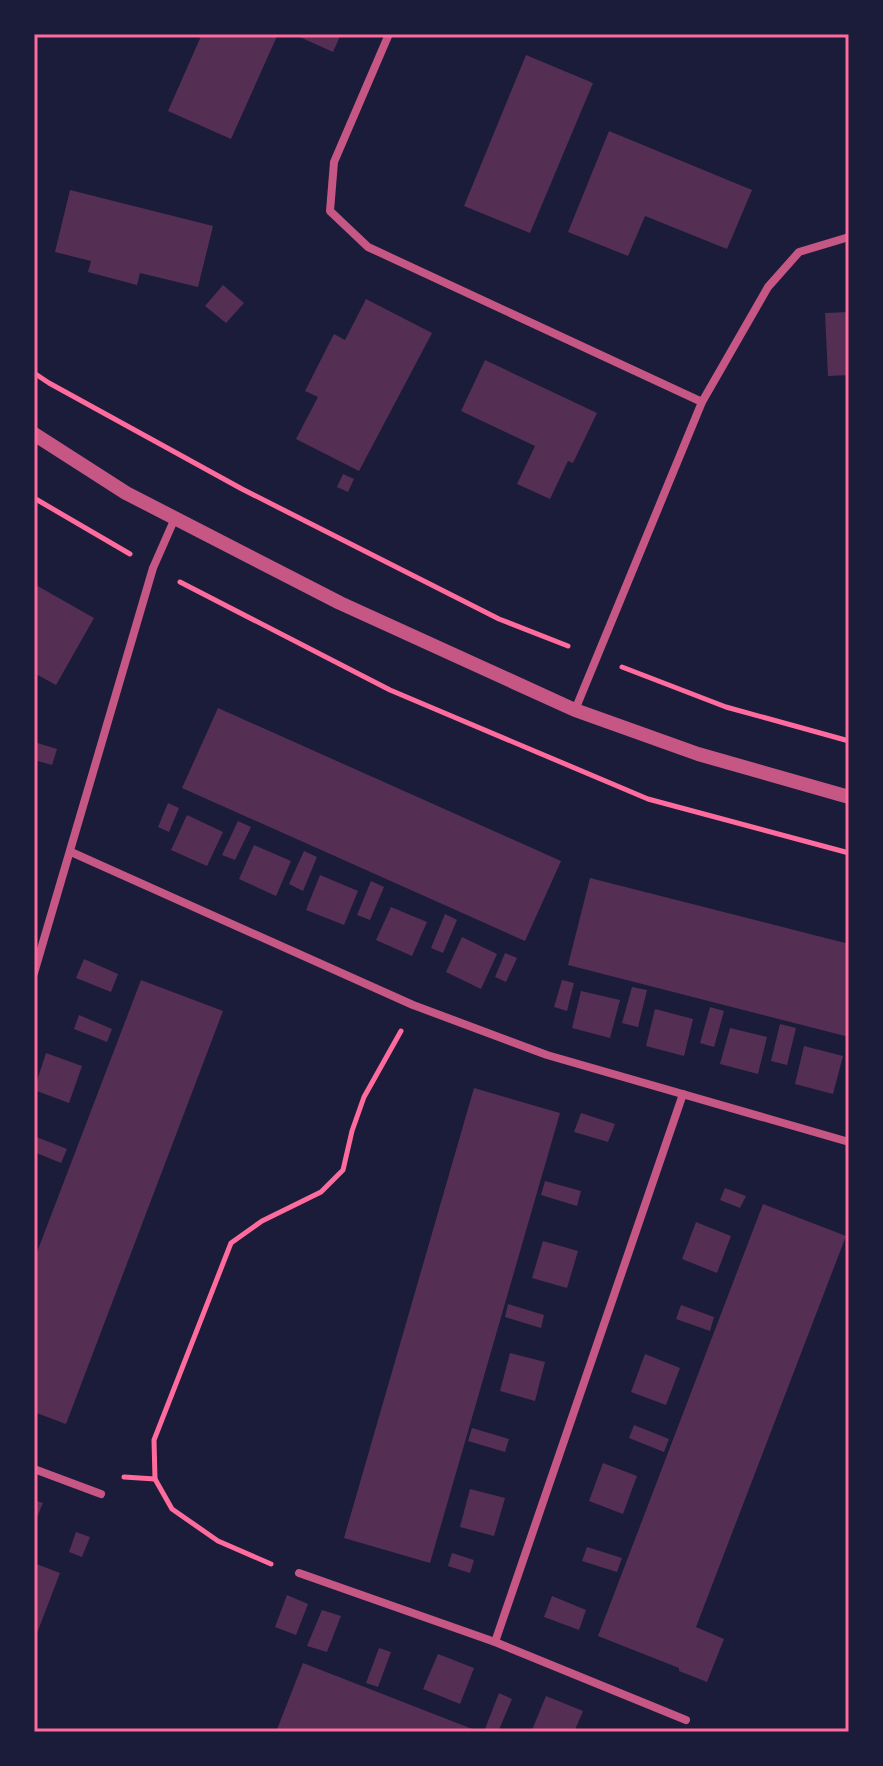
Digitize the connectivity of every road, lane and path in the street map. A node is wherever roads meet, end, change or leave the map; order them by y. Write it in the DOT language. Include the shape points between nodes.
graph roads {
  1 [pos="389,34"];
  2 [pos="849,237"];
  3 [pos="34,373"];
  4 [pos="702,402"];
  5 [pos="34,434"];
  6 [pos="34,498"];
  7 [pos="175,518"];
  8 [pos="153,568"];
  9 [pos="598,657"];
  10 [pos="575,710"];
  11 [pos="849,741"];
  12 [pos="849,797"];
  13 [pos="71,852"];
  14 [pos="849,853"];
  15 [pos="34,973"];
  16 [pos="413,1005"];
  17 [pos="683,1094"];
  18 [pos="849,1142"];
  19 [pos="34,1469"];
  20 [pos="101,1494"];
  21 [pos="299,1573"];
  22 [pos="495,1642"];
  23 [pos="686,1720"];
  1 -- 4 [label="street" via="334,162 330,211 368,247"];
  2 -- 4 [label="street" via="799,252 768,287"];
  3 -- 9 [label="path" via="242,489 485,612"];
  4 -- 9 [label="street"];
  5 -- 7 [label="street"];
  6 -- 8 [label="path"];
  7 -- 8 [label="street"];
  7 -- 10 [label="street" via="340,603"];
  8 -- 13 [label="street"];
  8 -- 14 [label="path" via="390,690 648,799"];
  9 -- 10 [label="street"];
  9 -- 11 [label="path" via="726,707"];
  10 -- 12 [label="street" via="698,754"];
  13 -- 15 [label="street"];
  13 -- 16 [label="street"];
  16 -- 17 [label="street" via="547,1055"];
  16 -- 21 [label="path" via="364,1097 343,1170 321,1192 231,1243 154,1440 155,1479 172,1509 218,1541"];
  17 -- 18 [label="street"];
  17 -- 22 [label="street"];
  19 -- 20 [label="street"];
  21 -- 22 [label="street"];
  22 -- 23 [label="street"];
}
